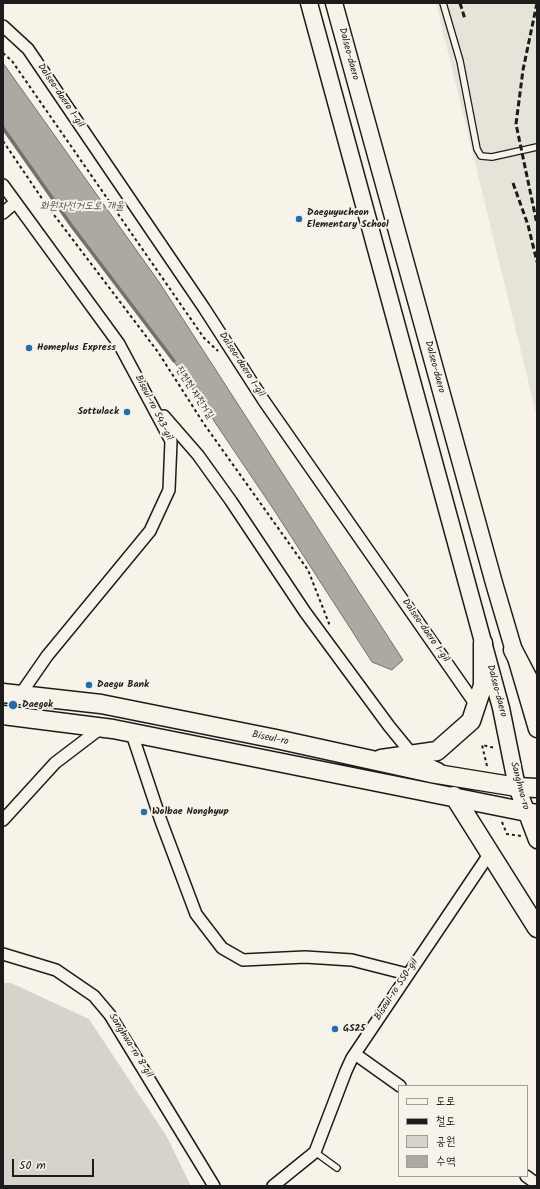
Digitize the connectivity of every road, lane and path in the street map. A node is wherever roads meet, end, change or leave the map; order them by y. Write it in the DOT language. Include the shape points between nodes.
graph roads {
  1 [pos="308,3"];
  2 [pos="334,3"];
  3 [pos="443,3"];
  4 [pos="3,26"];
  5 [pos="3,53"];
  6 [pos="3,141"];
  7 [pos="537,147"];
  8 [pos="3,185"];
  9 [pos="220,354"];
  10 [pos="146,393"];
  11 [pos="330,627"];
  12 [pos="483,643"];
  13 [pos="513,650"];
  14 [pos="11,694"];
  15 [pos="537,696"];
  16 [pos="476,706"];
  17 [pos="3,715"];
  18 [pos="101,728"];
  19 [pos="506,730"];
  20 [pos="537,730"];
  21 [pos="132,734"];
  22 [pos="502,749"];
  23 [pos="411,753"];
  24 [pos="373,761"];
  25 [pos="487,766"];
  26 [pos="454,776"];
  27 [pos="517,787"];
  28 [pos="537,788"];
  29 [pos="454,796"];
  30 [pos="531,813"];
  31 [pos="3,820"];
  32 [pos="501,820"];
  33 [pos="531,838"];
  34 [pos="490,853"];
  35 [pos="537,928"];
  36 [pos="3,954"];
  37 [pos="407,974"];
  38 [pos="355,1054"];
  39 [pos="399,1085"];
  40 [pos="315,1152"];
  41 [pos="337,1168"];
  42 [pos="527,1177"];
  43 [pos="537,1184"];
  44 [pos="214,1186"];
  45 [pos="273,1186"];
  1 -- 12 [label="main road, Dalseo-daero"];
  2 -- 13 [label="main road, Dalseo-daero"];
  3 -- 7 [label="lane" via="460,61 476,150 481,156 492,157"];
  4 -- 16 [label="street, Dalseo-daero 1-gil" via="28,49 260,395"];
  5 -- 9 [label="path" via="12,61 204,338"];
  6 -- 11 [label="path, 진천천 자전거길" via="50,209 158,352 204,424 308,570"];
  8 -- 10 [label="street, Biseul-ro 543-gil" via="119,344"];
  10 -- 14 [label="street, Biseul-ro 543-gil" via="171,441 169,490 150,531 47,656"];
  10 -- 23 [label="street" via="198,455 305,612"];
  12 -- 16 [label="main road" via="483,685"];
  12 -- 19 [label="main road, Dalseo-daero"];
  13 -- 15 [label="main road"];
  13 -- 20 [label="main road, Dalseo-daero"];
  14 -- 24 [label="main road, Biseul-ro" via="101,704"];
  16 -- 23 [label="main road" via="471,721 437,751"];
  17 -- 18 [label="main road, Biseul-ro"];
  18 -- 21 [label="main road, Biseul-ro"];
  18 -- 31 [label="street" via="55,763"];
  19 -- 27 [label="main road, Sanghwa-ro"];
  21 -- 29 [label="main road, Biseul-ro"];
  21 -- 37 [label="street" via="196,914 222,948 243,960 305,957 352,960"];
  22 -- 25 [label="path" via="482,745"];
  23 -- 24 [label="main road"];
  23 -- 26 [label="street" via="419,760"];
  24 -- 26 [label="main road, Biseul-ro"];
  26 -- 27 [label="main road, Biseul-ro"];
  27 -- 28 [label="main road, Biseul-ro"];
  27 -- 30 [label="main road, Sanghwa-ro"];
  29 -- 30 [label="main road, Biseul-ro"];
  29 -- 34 [label="main road"];
  30 -- 33 [label="main road, Sanghwa-ro"];
  32 -- 33 [label="path" via="507,834"];
  34 -- 35 [label="main road"];
  34 -- 37 [label="street, Biseul-ro 550-gil"];
  36 -- 44 [label="street, Sanghwa-ro 8-gil" via="56,970 94,996 114,1021"];
  37 -- 38 [label="street, Biseul-ro 550-gil"];
  38 -- 39 [label="street"];
  38 -- 40 [label="street, Biseul-ro 550-gil"];
  40 -- 41 [label="lane"];
  40 -- 45 [label="street"];
  42 -- 43 [label="street"];
}
